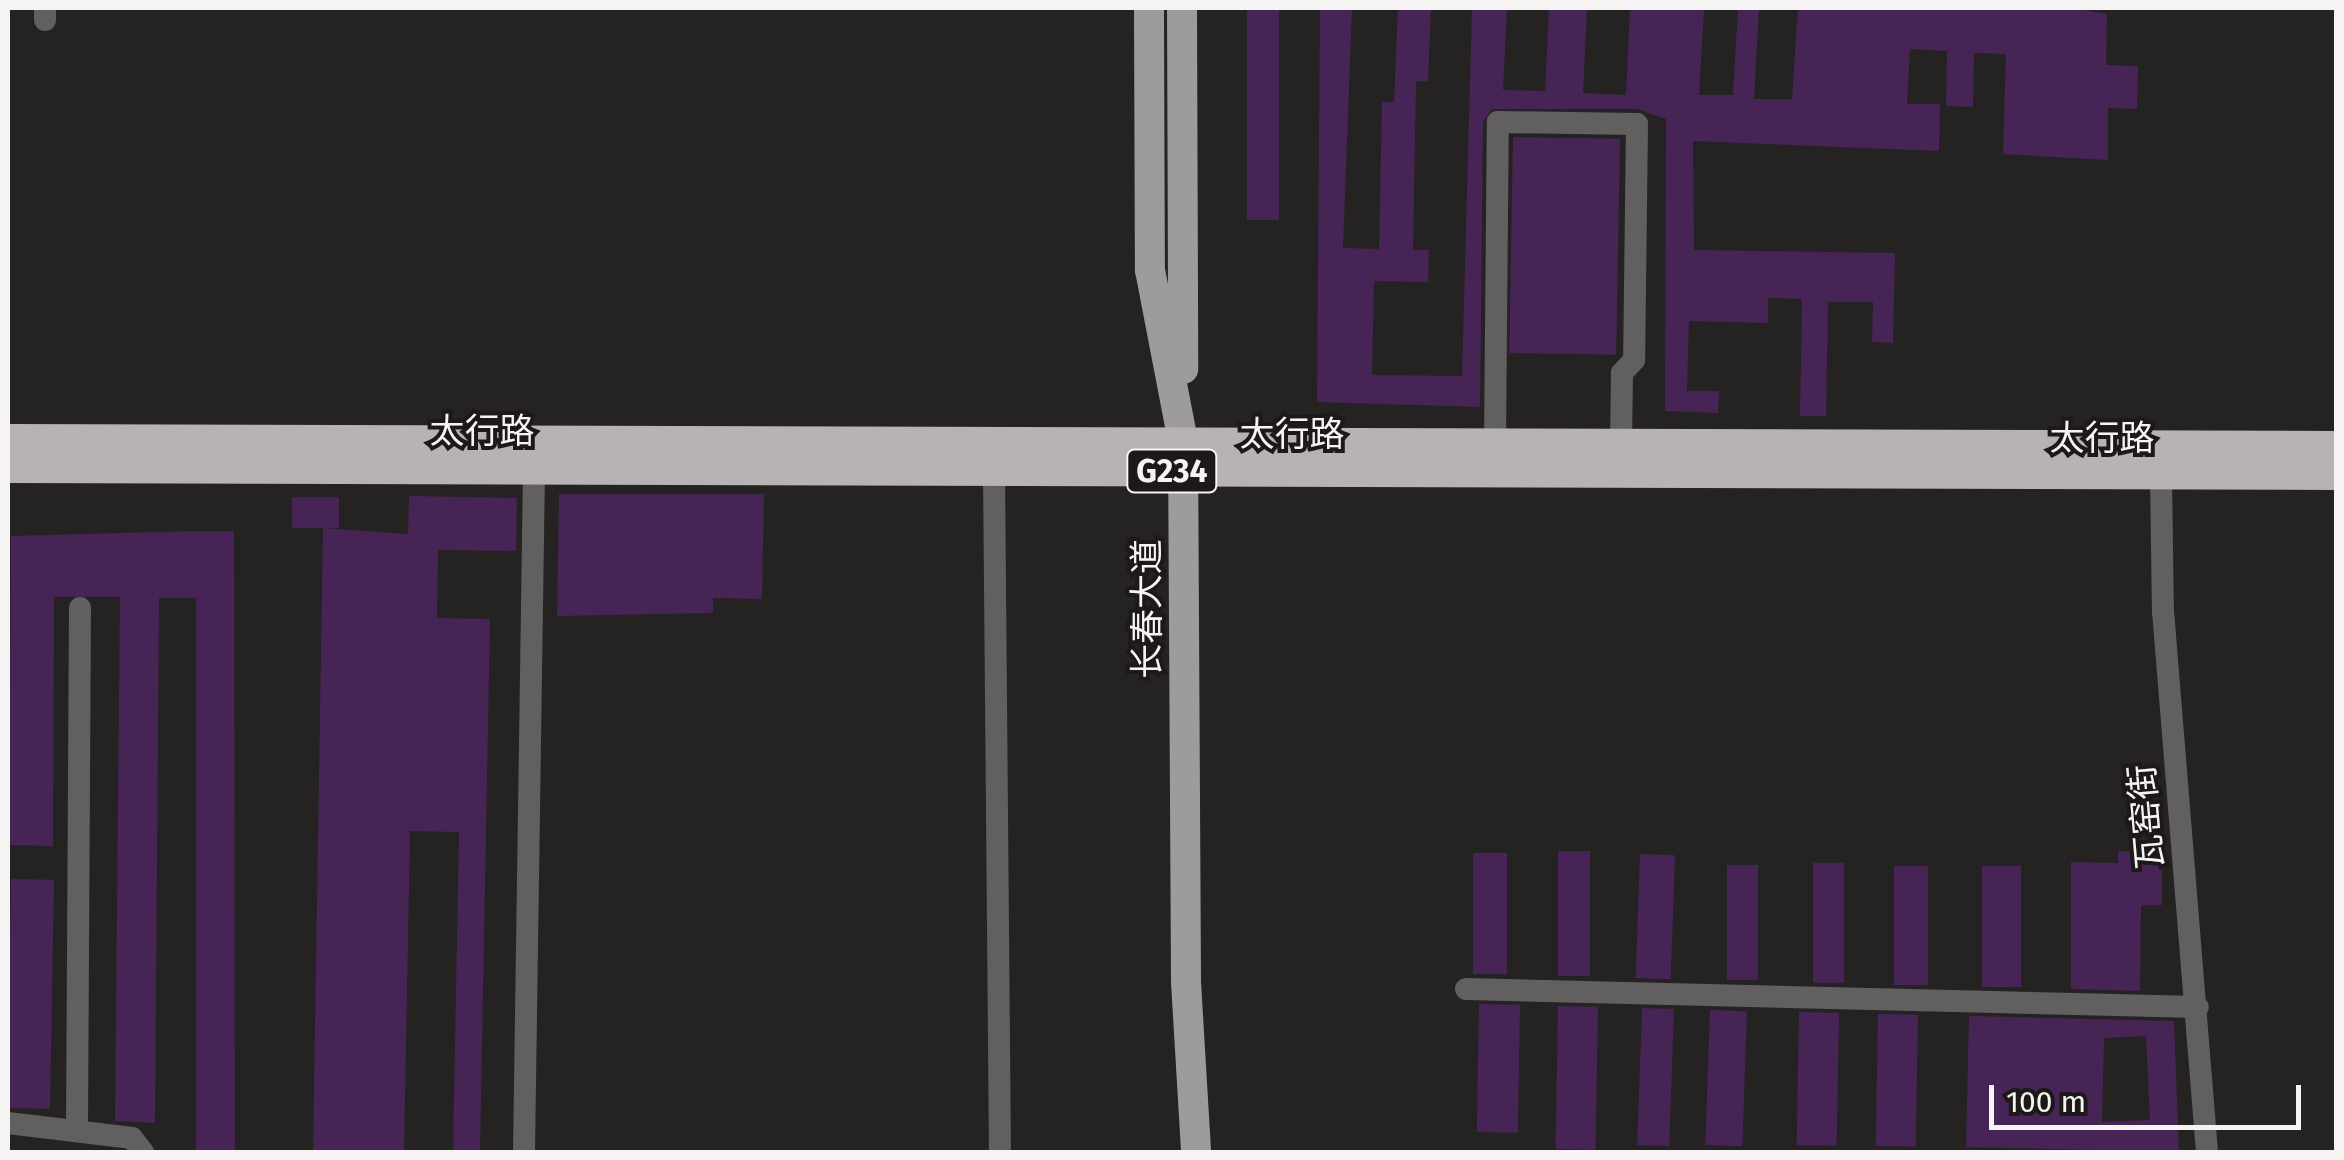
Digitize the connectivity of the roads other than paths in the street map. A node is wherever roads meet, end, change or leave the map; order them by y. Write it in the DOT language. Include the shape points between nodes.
graph roads {
  1 [pos="1149,8"];
  2 [pos="1182,8"];
  3 [pos="8,439"];
  4 [pos="1495,443"];
  5 [pos="1621,444"];
  6 [pos="2336,446"];
  7 [pos="1183,456"];
  8 [pos="8,468"];
  9 [pos="534,468"];
  10 [pos="994,470"];
  11 [pos="2336,475"];
  12 [pos="2162,476"];
  13 [pos="80,608"];
  14 [pos="1466,989"];
  15 [pos="2198,1007"];
  16 [pos="8,1123"];
  17 [pos="77,1128"];
  18 [pos="143,1152"];
  19 [pos="524,1152"];
  20 [pos="1000,1152"];
  21 [pos="1196,1152"];
  22 [pos="2207,1152"];
  1 -- 7 [label="main road, 长春大道" via="1150,270"];
  2 -- 7 [label="main road"];
  3 -- 7 [label="highway, 太行路 / G234"];
  4 -- 5 [label="highway, 太行路 / G234"];
  4 -- 5 [label="street" via="1498,122 1637,124 1634,360 1622,373"];
  4 -- 7 [label="highway, 太行路 / G234"];
  5 -- 6 [label="highway, 太行路 / G234"];
  7 -- 10 [label="highway, 太行路 / G234"];
  7 -- 12 [label="highway, 太行路 / G234"];
  7 -- 21 [label="main road, 长春大道" via="1186,982"];
  8 -- 9 [label="highway, 太行路 / G234"];
  9 -- 10 [label="highway, 太行路 / G234"];
  9 -- 19 [label="street"];
  10 -- 20 [label="street"];
  11 -- 12 [label="highway, 太行路 / G234"];
  12 -- 15 [label="street, 瓦窑街" via="2163,611"];
  13 -- 17 [label="street"];
  14 -- 15 [label="street"];
  15 -- 22 [label="street, 瓦窑街"];
  16 -- 17 [label="street"];
  17 -- 18 [label="street" via="132,1138"];
}
